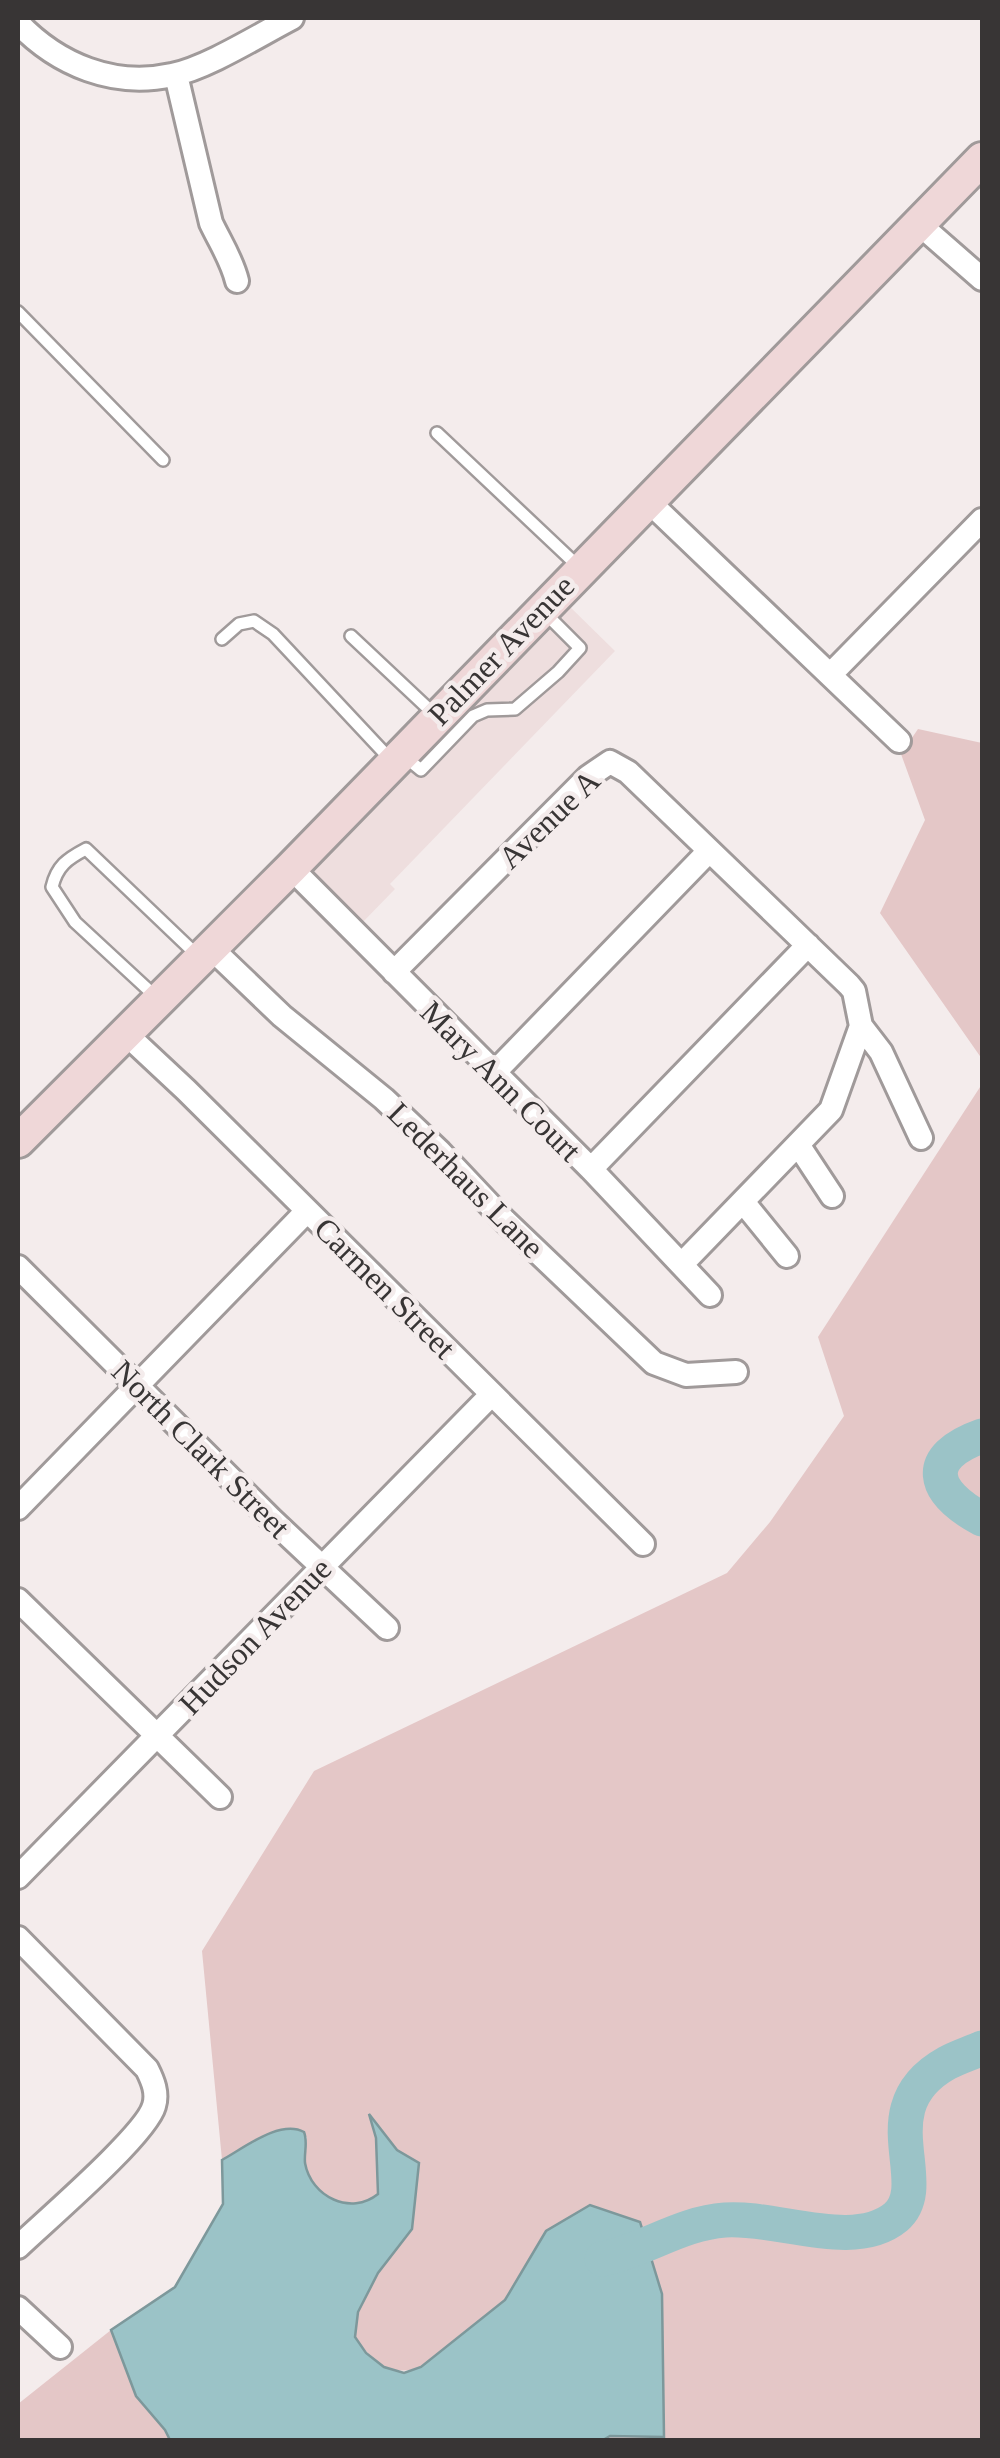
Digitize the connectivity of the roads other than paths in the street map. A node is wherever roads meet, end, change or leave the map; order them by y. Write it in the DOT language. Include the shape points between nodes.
graph roads {
  1 [pos="292,18"];
  2 [pos="18,23"];
  3 [pos="176,74"];
  4 [pos="982,158"];
  5 [pos="918,223"];
  6 [pos="982,279"];
  7 [pos="237,280"];
  8 [pos="18,312"];
  9 [pos="437,433"];
  10 [pos="163,460"];
  11 [pos="647,500"];
  12 [pos="982,520"];
  13 [pos="580,568"];
  14 [pos="541,610"];
  15 [pos="351,636"];
  16 [pos="222,639"];
  17 [pos="830,675"];
  18 [pos="455,711"];
  19 [pos="899,741"];
  20 [pos="397,758"];
  21 [pos="709,850"];
  22 [pos="291,868"];
  23 [pos="808,945"];
  24 [pos="205,952"];
  25 [pos="394,972"];
  26 [pos="159,999"];
  27 [pos="861,1026"];
  28 [pos="124,1033"];
  29 [pos="494,1073"];
  30 [pos="921,1138"];
  31 [pos="18,1141"];
  32 [pos="799,1146"];
  33 [pos="591,1169"];
  34 [pos="832,1196"];
  35 [pos="744,1202"];
  36 [pos="307,1211"];
  37 [pos="788,1256"];
  38 [pos="682,1264"];
  39 [pos="18,1267"];
  40 [pos="710,1295"];
  41 [pos="736,1372"];
  42 [pos="137,1386"];
  43 [pos="492,1394"];
  44 [pos="18,1508"];
  45 [pos="644,1544"];
  46 [pos="322,1566"];
  47 [pos="18,1600"];
  48 [pos="386,1628"];
  49 [pos="157,1736"];
  50 [pos="220,1797"];
  51 [pos="18,1877"];
  52 [pos="18,1938"];
  53 [pos="18,2247"];
  54 [pos="18,2308"];
  55 [pos="60,2347"];
  1 -- 3 [label="street"];
  2 -- 3 [label="street" via="53,54 87,70 134,78"];
  3 -- 7 [label="street" via="211,223"];
  4 -- 5 [label="street, Palmer Avenue"];
  5 -- 6 [label="street"];
  5 -- 11 [label="street, Palmer Avenue"];
  8 -- 10 [label="lane"];
  9 -- 13 [label="lane"];
  11 -- 13 [label="street, Palmer Avenue"];
  11 -- 17 [label="street"];
  12 -- 17 [label="street"];
  13 -- 14 [label="street, Palmer Avenue"];
  14 -- 18 [label="street, Palmer Avenue"];
  14 -- 18 [label="lane" via="580,648 514,710"];
  15 -- 18 [label="lane"];
  16 -- 20 [label="lane" via="254,621"];
  17 -- 19 [label="street"];
  18 -- 20 [label="street, Palmer Avenue"];
  20 -- 22 [label="street, Palmer Avenue"];
  21 -- 23 [label="street"];
  21 -- 25 [label="street, Avenue A" via="610,762"];
  21 -- 29 [label="street"];
  22 -- 24 [label="street, Palmer Avenue"];
  22 -- 25 [label="street, Mary Ann Court"];
  23 -- 27 [label="street" via="854,991"];
  23 -- 33 [label="street"];
  24 -- 26 [label="street, Palmer Avenue"];
  24 -- 26 [label="lane" via="86,849 56,870 52,887 75,922"];
  24 -- 41 [label="street, Lederhaus Lane" via="384,1099 654,1363 686,1374"];
  25 -- 29 [label="street, Mary Ann Court"];
  26 -- 28 [label="street, Palmer Avenue"];
  27 -- 30 [label="street" via="881,1052"];
  27 -- 32 [label="street" via="831,1110"];
  28 -- 31 [label="street, Palmer Avenue"];
  28 -- 36 [label="street, Carmen Street"];
  29 -- 33 [label="street, Mary Ann Court"];
  32 -- 34 [label="street"];
  32 -- 35 [label="street"];
  33 -- 38 [label="street, Mary Ann Court"];
  35 -- 37 [label="street"];
  35 -- 38 [label="street"];
  36 -- 42 [label="street"];
  36 -- 43 [label="street, Carmen Street"];
  38 -- 40 [label="street, Mary Ann Court"];
  39 -- 42 [label="street, North Clark Street"];
  42 -- 44 [label="street"];
  42 -- 46 [label="street, North Clark Street"];
  43 -- 45 [label="street, Carmen Street"];
  43 -- 46 [label="street, Hudson Avenue"];
  46 -- 48 [label="street, North Clark Street"];
  46 -- 49 [label="street, Hudson Avenue"];
  47 -- 49 [label="street"];
  49 -- 50 [label="street"];
  49 -- 51 [label="street, Hudson Avenue"];
  52 -- 53 [label="street" via="154,2082 148,2120"];
  54 -- 55 [label="street"];
}
